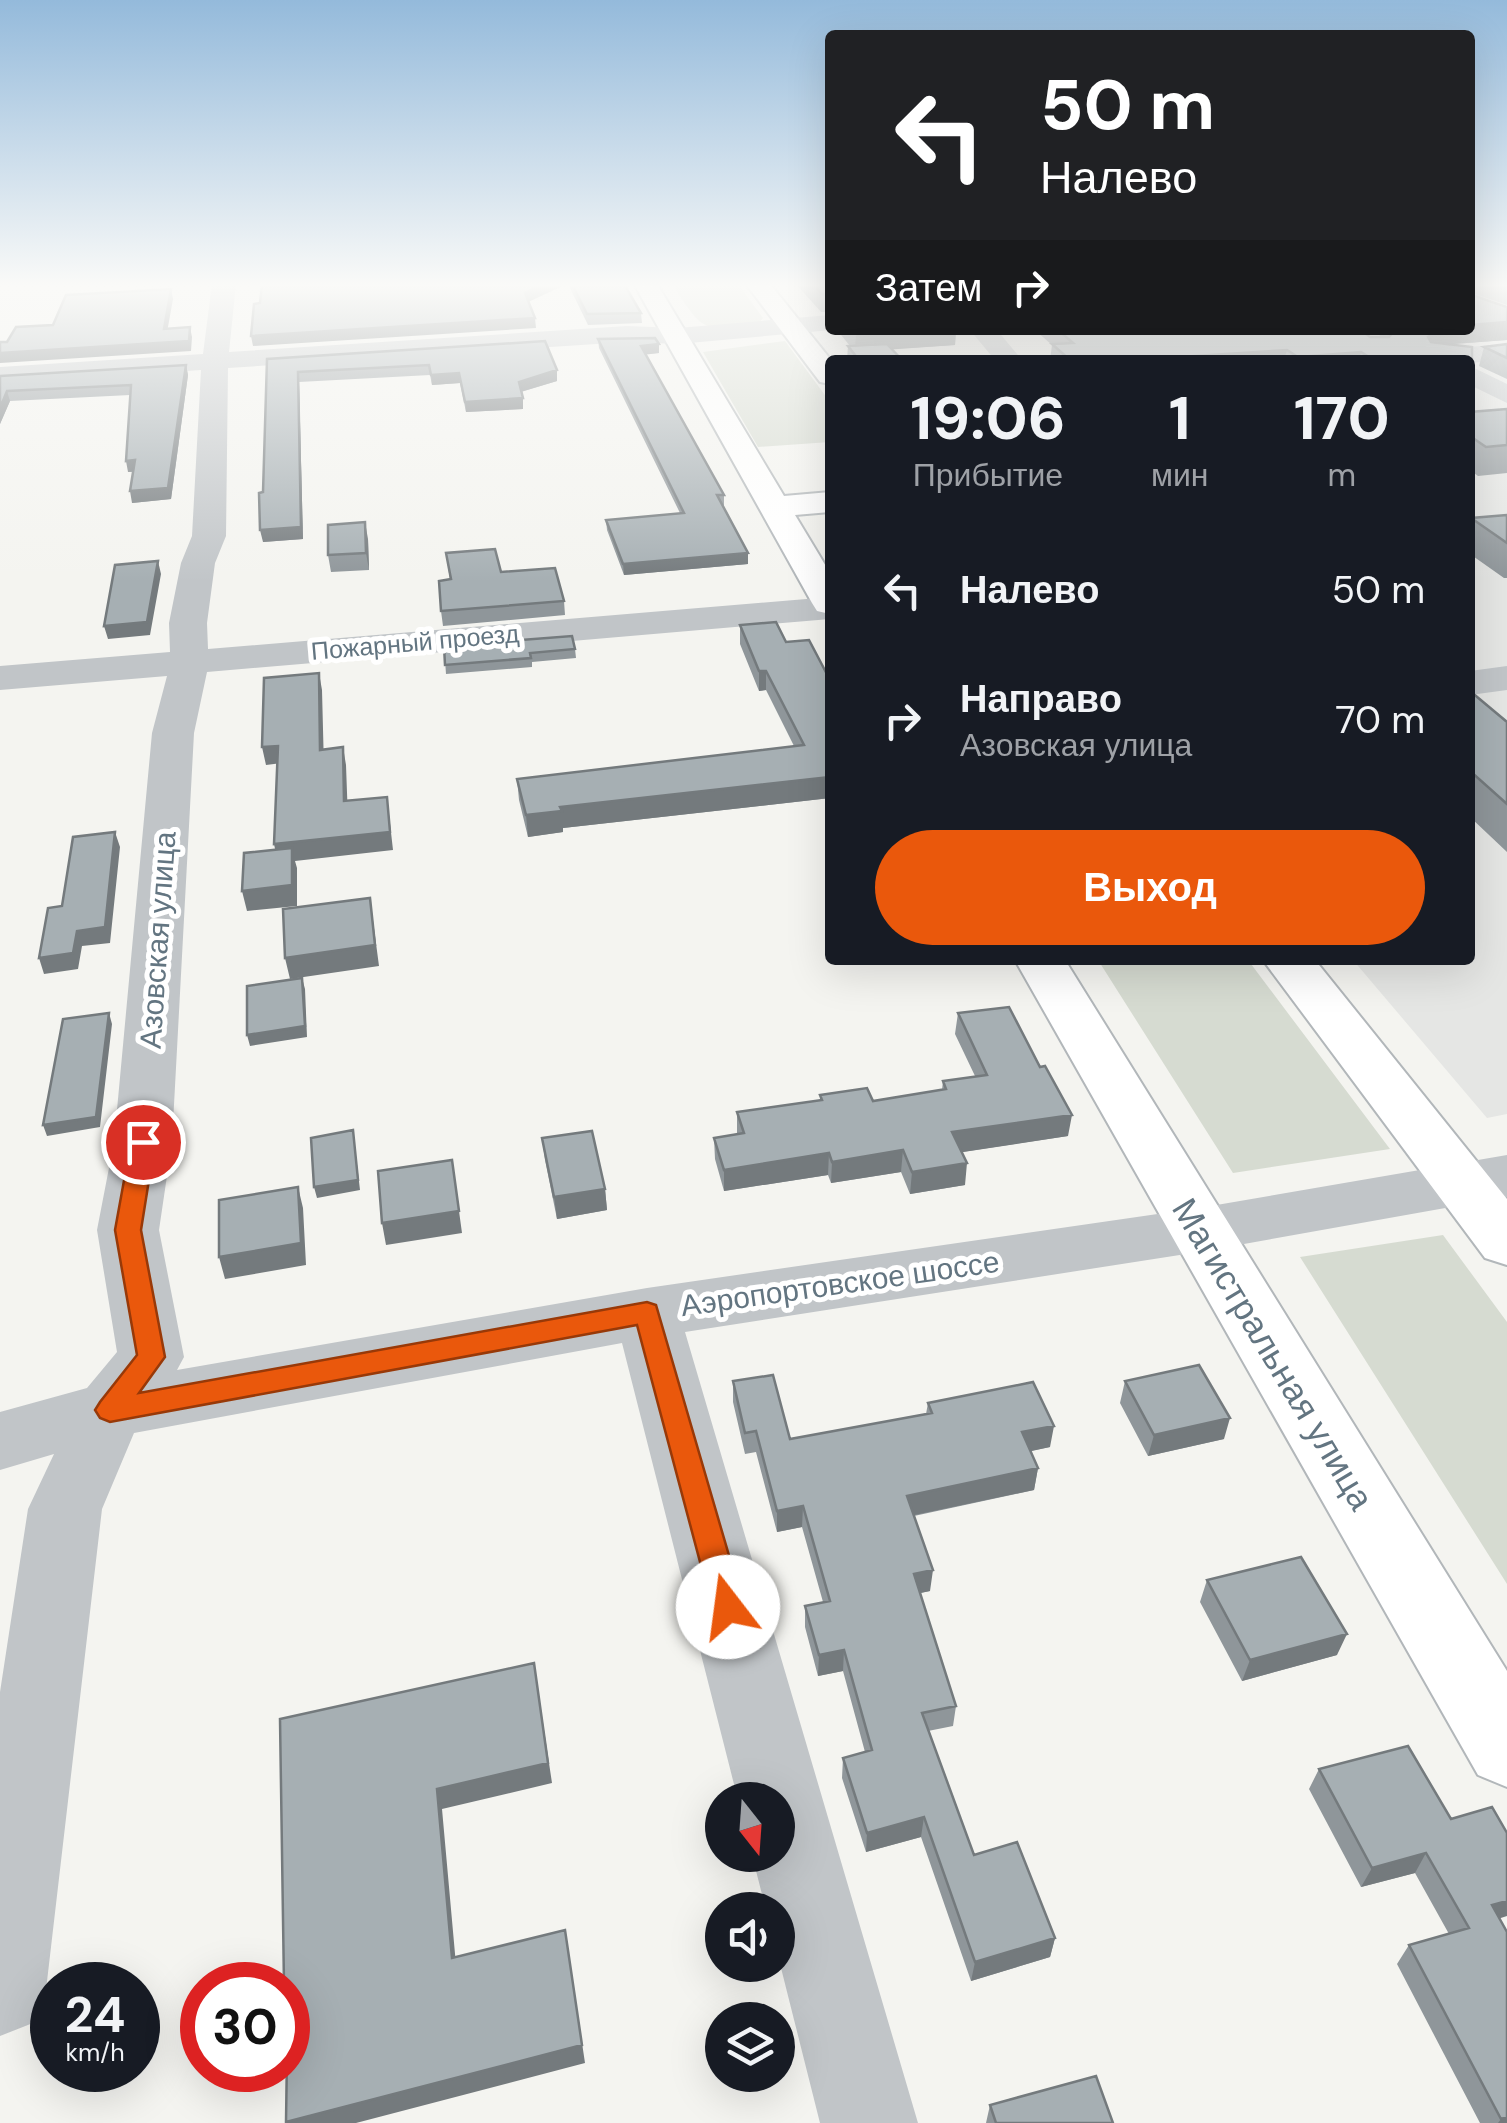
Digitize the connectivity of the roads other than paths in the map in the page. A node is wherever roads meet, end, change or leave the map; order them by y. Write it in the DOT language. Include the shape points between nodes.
graph roads {
  1 [pos="214,383"];
  2 [pos="704,383"];
  3 [pos="825,503"];
  4 [pos="772,508"];
  5 [pos="825,597"];
  6 [pos="825,605"];
  7 [pos="190,660"];
  8 [pos="0,678"];
  9 [pos="1507,678"];
  10 [pos="1475,682"];
  11 [pos="1043,965"];
  12 [pos="1292,965"];
  13 [pos="1484,1180"];
  14 [pos="1199,1230"];
  15 [pos="1507,1242"];
  16 [pos="647,1312"];
  17 [pos="110,1410"];
  18 [pos="0,1441"];
  19 [pos="1507,1747"];
  20 [pos="0,1990"];
  21 [pos="869,2123"];
  1 -- 7 [label="street, Азовская улица" via="209,536 188,623"];
  2 -- 4 [label="main road"];
  3 -- 4 [label="main road"];
  4 -- 5 [label="main road"];
  6 -- 7 [label="street, Пожарный проезд"];
  7 -- 8 [label="street, Пожарный проезд"];
  7 -- 17 [label="street, Азовская улица" via="173,734 143,1142 128,1230 151,1357"];
  9 -- 10 [label="street"];
  11 -- 14 [label="main road, Магистральная улица"];
  12 -- 13 [label="main road"];
  13 -- 14 [label="street, Аэропортовское шоссе"];
  13 -- 15 [label="main road"];
  14 -- 16 [label="street, Аэропортовское шоссе"];
  14 -- 19 [label="main road, Магистральная улица"];
  16 -- 17 [label="street, Аэропортовское шоссе"];
  16 -- 21 [label="street"];
  17 -- 18 [label="street, Аэропортовское шоссе"];
  17 -- 20 [label="street, Азовская улица" via="64,1509"];
}
